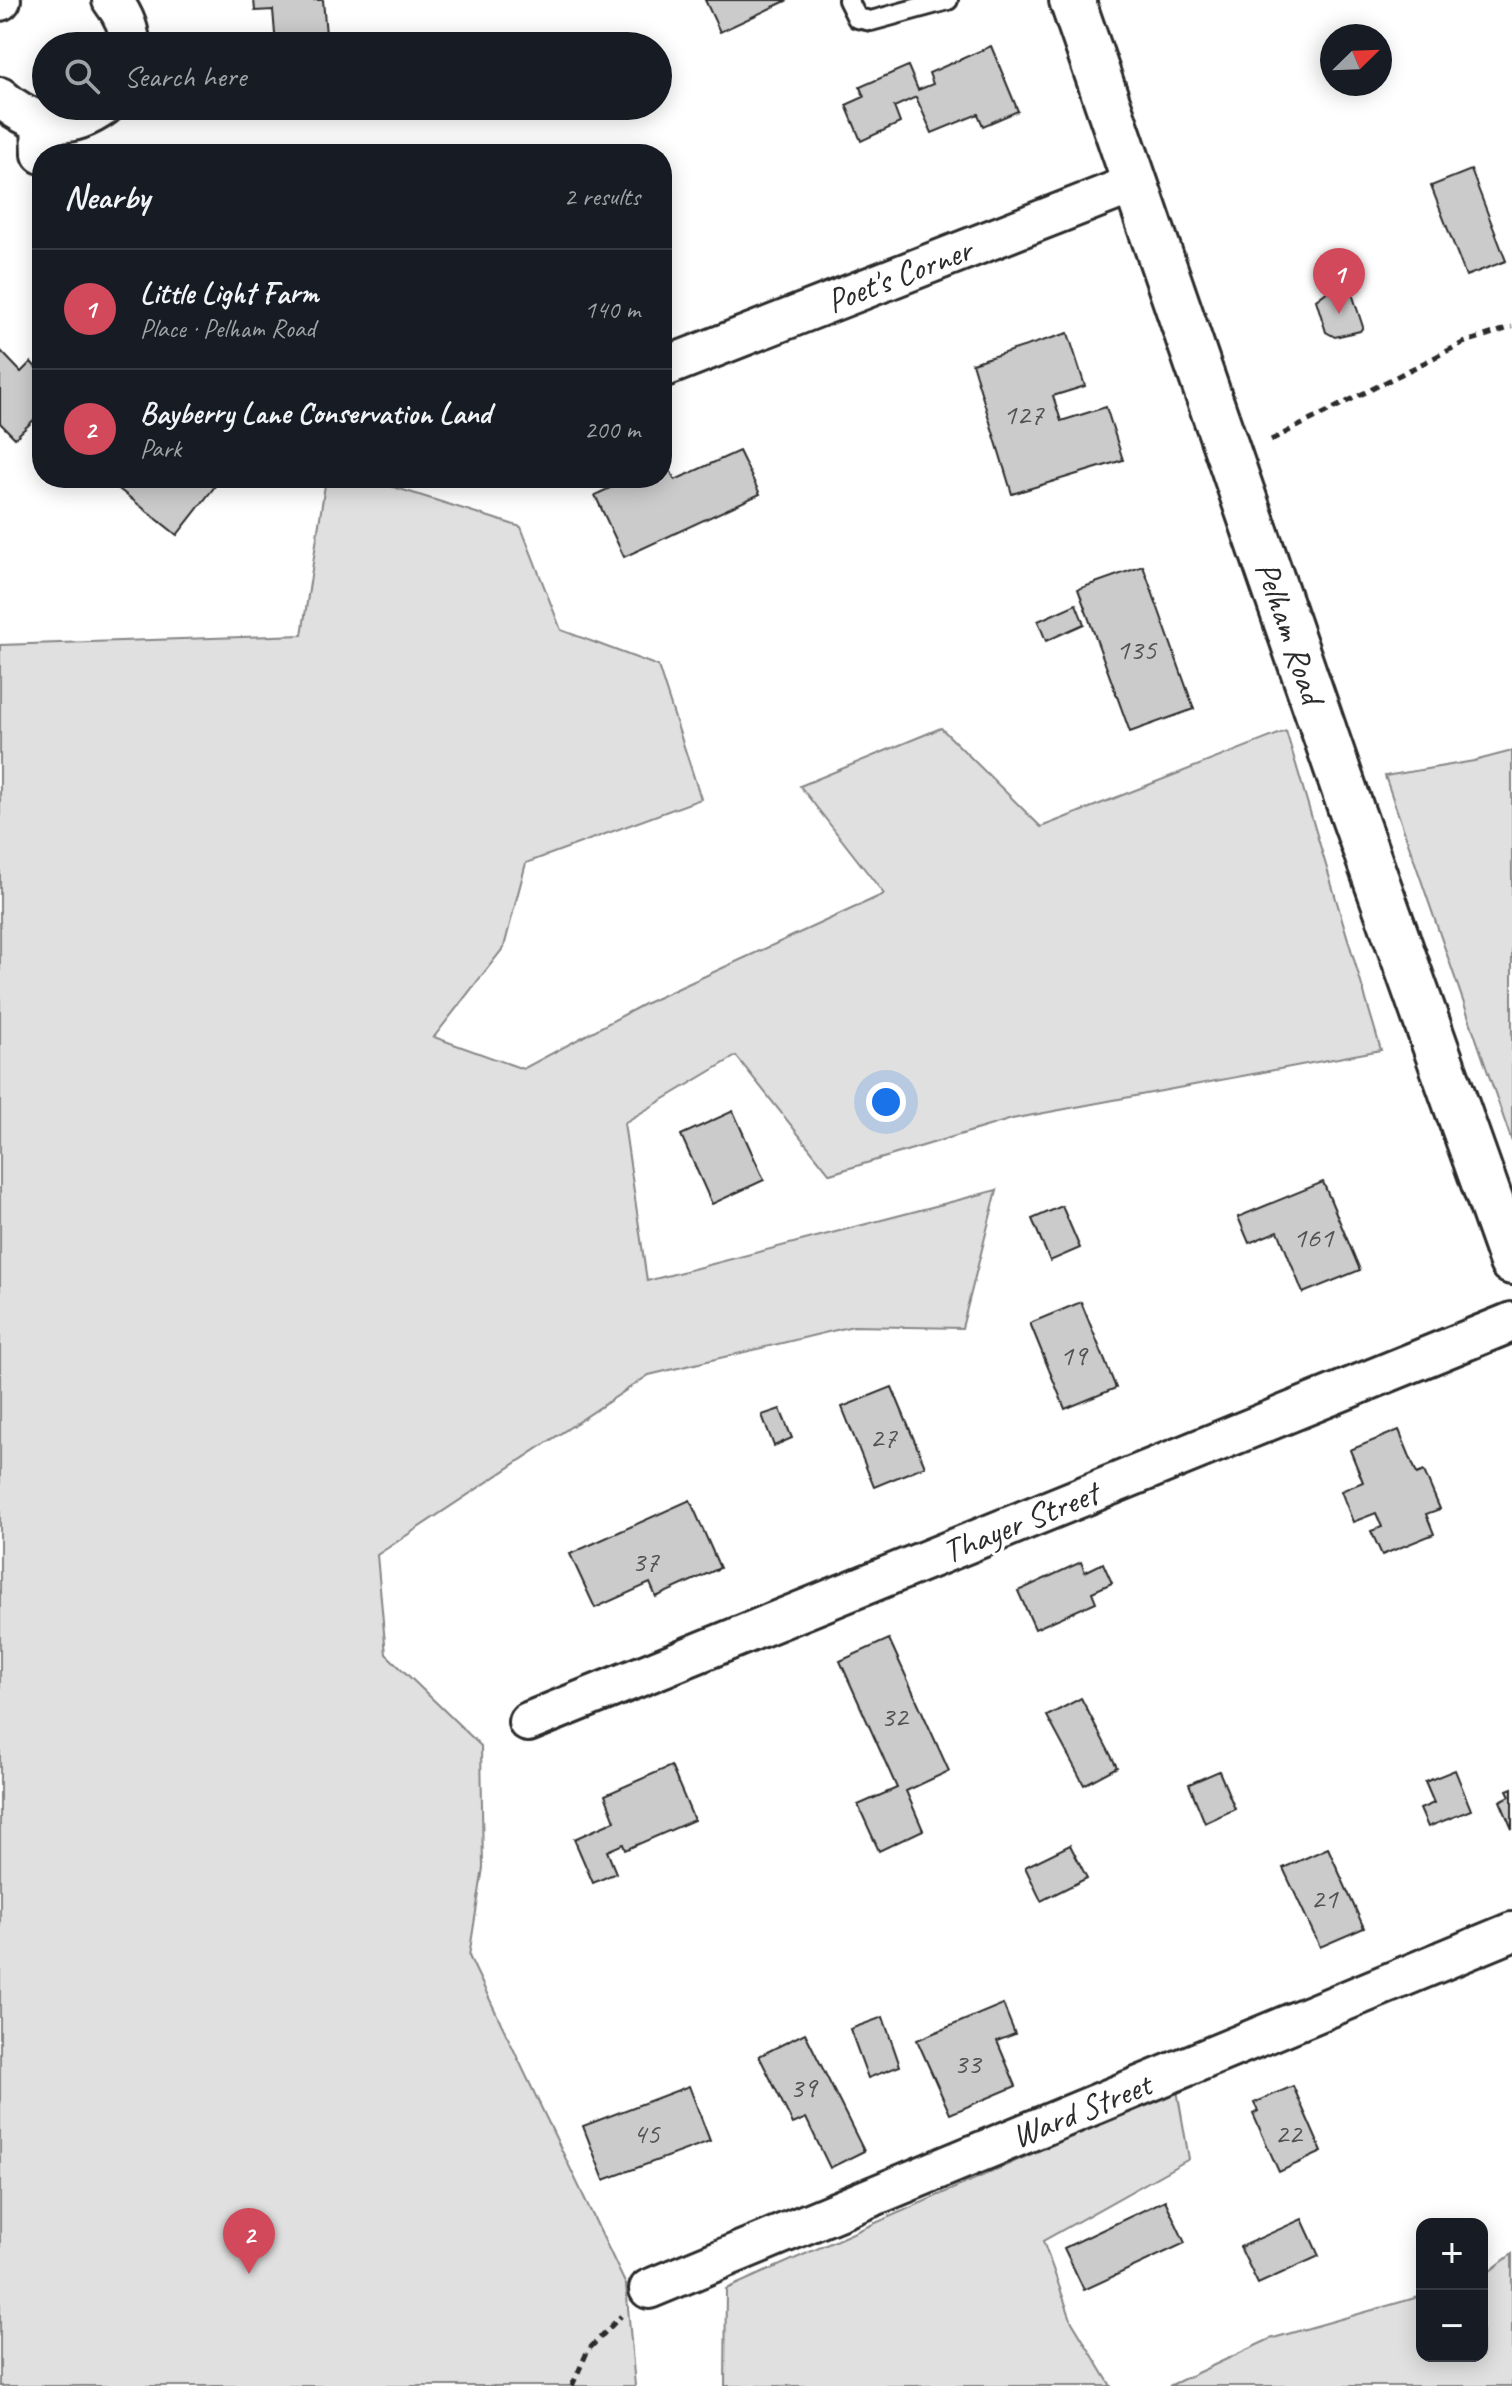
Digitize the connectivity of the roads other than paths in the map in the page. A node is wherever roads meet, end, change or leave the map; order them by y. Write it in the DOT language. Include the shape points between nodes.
graph roads {
  1 [pos="112,0"];
  2 [pos="848,0"];
  3 [pos="948,0"];
  4 [pos="1072,0"];
  5 [pos="129,32"];
  6 [pos="0,97"];
  7 [pos="76,120"];
  8 [pos="41,138"];
  9 [pos="1136,183"];
  10 [pos="672,364"];
  11 [pos="1512,1262"];
  12 [pos="1512,1322"];
  13 [pos="528,1722"];
  14 [pos="1512,1932"];
  15 [pos="649,2289"];
  1 -- 5 [label="street"];
  2 -- 3 [label="lane" via="857,18 871,21"];
  4 -- 9 [label="main road, Pelham Road"];
  6 -- 8 [label="street"];
  7 -- 8 [label="street"];
  9 -- 10 [label="street, Poet's Corner"];
  9 -- 11 [label="main road, Pelham Road"];
  12 -- 13 [label="street, Thayer Street"];
  14 -- 15 [label="street, Ward Street"];
}
